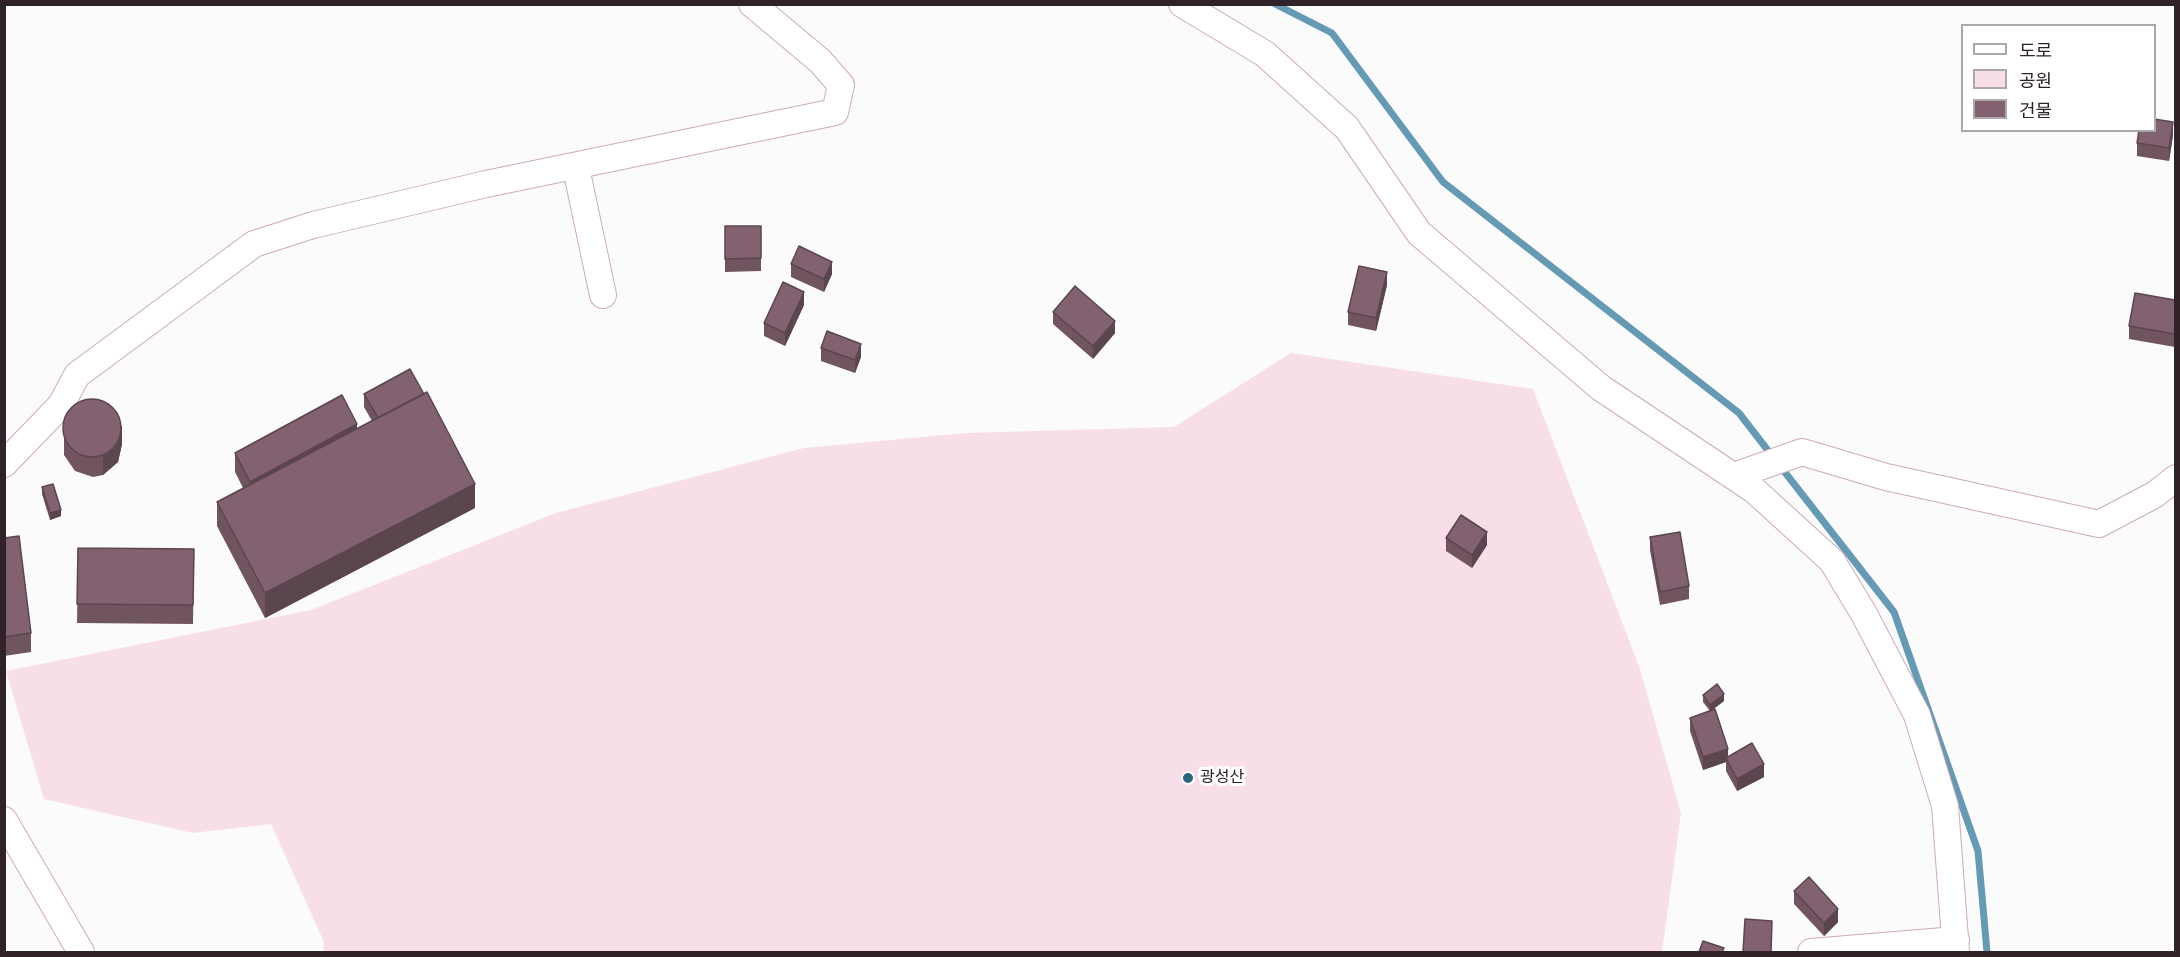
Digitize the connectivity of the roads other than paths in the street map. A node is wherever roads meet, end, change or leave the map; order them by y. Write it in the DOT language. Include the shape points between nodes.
graph roads {
  1 [pos="752,4"];
  2 [pos="1182,4"];
  3 [pos="576,168"];
  4 [pos="603,295"];
  5 [pos="4,464"];
  6 [pos="1734,476"];
  7 [pos="2175,478"];
  8 [pos="4,820"];
  9 [pos="1956,946"];
  10 [pos="81,952"];
  11 [pos="1811,952"];
  1 -- 3 [label="street" via="820,61 841,85 835,112"];
  2 -- 6 [label="street" via="1265,54 1347,128 1419,233 1601,388"];
  3 -- 4 [label="street"];
  3 -- 5 [label="street" via="486,184 313,225 254,244 77,375 61,405"];
  6 -- 7 [label="street" via="1802,452 1886,477 2099,524 2154,495"];
  6 -- 9 [label="street" via="1832,561 1917,715 1945,806"];
  8 -- 10 [label="street"];
  9 -- 11 [label="street"];
}
